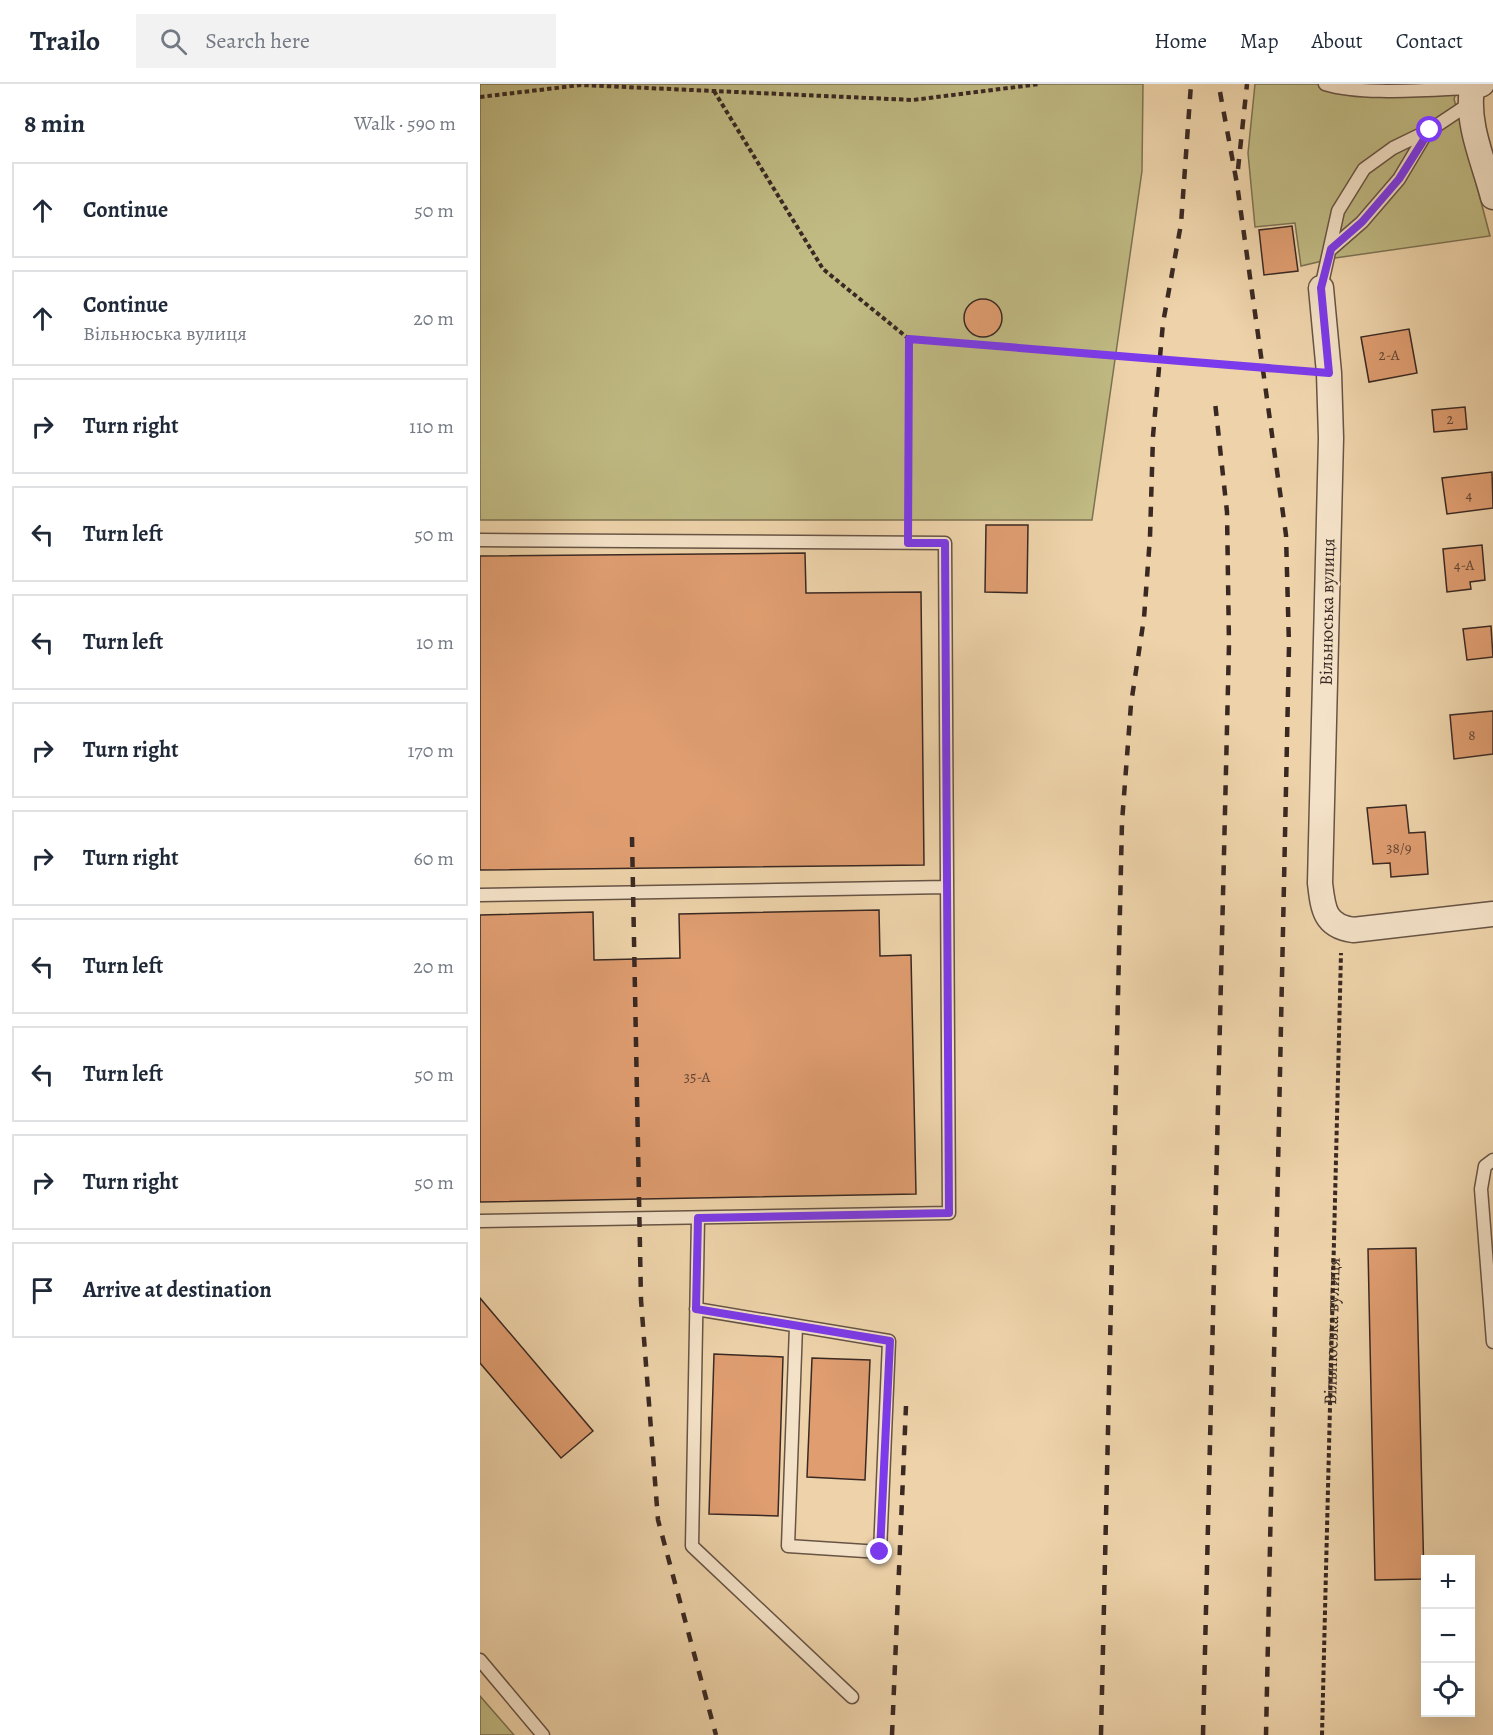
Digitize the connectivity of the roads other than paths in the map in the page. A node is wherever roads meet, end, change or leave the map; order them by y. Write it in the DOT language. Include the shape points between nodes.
graph roads {
  1 [pos="1325,84"];
  2 [pos="1474,92"];
  3 [pos="1428,131"];
  4 [pos="1493,197"];
  5 [pos="1331,249"];
  6 [pos="1321,288"];
  7 [pos="480,540"];
  8 [pos="947,887"];
  9 [pos="480,895"];
  10 [pos="1493,914"];
  11 [pos="1493,1160"];
  12 [pos="698,1218"];
  13 [pos="480,1221"];
  14 [pos="696,1309"];
  15 [pos="796,1326"];
  16 [pos="1493,1342"];
  17 [pos="480,1660"];
  18 [pos="852,1697"];
  19 [pos="543,1735"];
  1 -- 2 [label="lane" via="1379,90"];
  2 -- 3 [label="lane"];
  2 -- 4 [label="street" via="1472,123"];
  3 -- 5 [label="lane" via="1399,179 1362,222"];
  3 -- 5 [label="lane" via="1393,148 1364,169 1338,211"];
  5 -- 6 [label="lane"];
  6 -- 10 [label="street, Вільнюська вулиця" via="1331,438 1320,883 1323,910 1334,924 1347,929"];
  7 -- 8 [label="lane" via="945,543"];
  8 -- 9 [label="lane"];
  8 -- 12 [label="lane" via="949,1213"];
  11 -- 16 [label="lane" via="1485,1166 1481,1189"];
  12 -- 13 [label="lane"];
  12 -- 14 [label="lane"];
  14 -- 15 [label="lane"];
  14 -- 18 [label="lane" via="692,1546"];
  15 -- 15 [label="lane" via="890,1341 880,1552 788,1546"];
  17 -- 19 [label="lane"];
}
